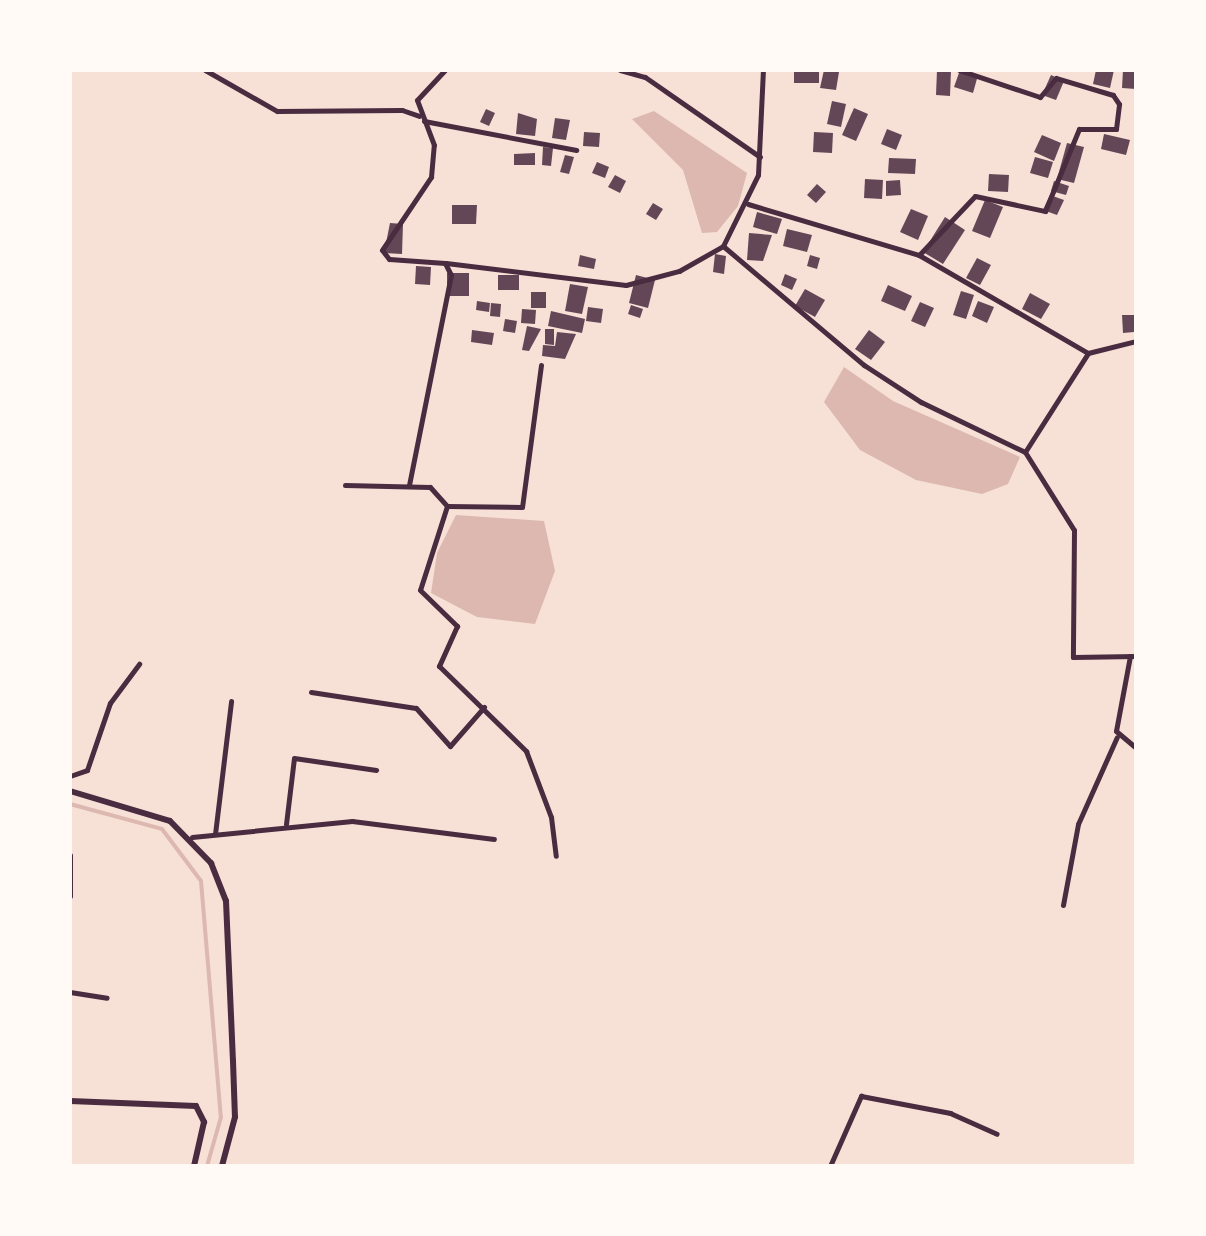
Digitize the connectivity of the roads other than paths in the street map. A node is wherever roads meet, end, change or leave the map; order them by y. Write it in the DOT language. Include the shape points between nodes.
graph roads {
  1 [pos="205,70"];
  2 [pos="445,70"];
  3 [pos="620,70"];
  4 [pos="763,70"];
  5 [pos="959,70"];
  6 [pos="421,119"];
  7 [pos="576,150"];
  8 [pos="760,157"];
  9 [pos="748,204"];
  10 [pos="723,246"];
  11 [pos="919,255"];
  12 [pos="445,263"];
  13 [pos="1136,341"];
  14 [pos="1088,353"];
  15 [pos="541,365"];
  16 [pos="1025,452"];
  17 [pos="345,485"];
  18 [pos="409,485"];
  19 [pos="447,506"];
  20 [pos="1133,656"];
  21 [pos="139,664"];
  22 [pos="311,692"];
  23 [pos="231,701"];
  24 [pos="484,707"];
  25 [pos="1117,737"];
  26 [pos="1136,748"];
  27 [pos="376,770"];
  28 [pos="70,776"];
  29 [pos="70,791"];
  30 [pos="286,824"];
  31 [pos="215,834"];
  32 [pos="192,837"];
  33 [pos="494,839"];
  34 [pos="70,855"];
  35 [pos="556,856"];
  36 [pos="70,896"];
  37 [pos="1063,905"];
  38 [pos="70,992"];
  39 [pos="107,998"];
  40 [pos="70,1101"];
  41 [pos="997,1134"];
  42 [pos="194,1166"];
  43 [pos="222,1166"];
  44 [pos="626,1166"];
  45 [pos="769,1166"];
  46 [pos="830,1166"];
  1 -- 6 [label="street" via="277,111 402,110"];
  2 -- 6 [label="street" via="417,100"];
  3 -- 8 [label="street" via="645,77"];
  4 -- 8 [label="street"];
  5 -- 11 [label="street" via="1040,97 1056,78 1113,95 1119,104 1116,129 1079,129 1045,211 975,196"];
  6 -- 7 [label="street"];
  6 -- 12 [label="street" via="434,145 431,177 382,250 389,259"];
  8 -- 9 [label="street"];
  9 -- 10 [label="street"];
  9 -- 11 [label="street"];
  10 -- 12 [label="street" via="679,271 626,285"];
  10 -- 16 [label="street" via="864,365 921,402"];
  11 -- 14 [label="street"];
  12 -- 18 [label="street" via="451,275"];
  13 -- 14 [label="street"];
  14 -- 16 [label="street"];
  15 -- 19 [label="street" via="522,507"];
  16 -- 20 [label="street" via="1074,530 1073,657"];
  17 -- 18 [label="street"];
  18 -- 19 [label="street" via="435,488"];
  19 -- 24 [label="street" via="420,590 457,626 439,666"];
  20 -- 25 [label="street"];
  21 -- 28 [label="street" via="110,703 87,770"];
  22 -- 24 [label="street" via="416,708 450,746"];
  23 -- 31 [label="street"];
  24 -- 35 [label="street" via="526,751 551,817"];
  25 -- 26 [label="street"];
  25 -- 37 [label="street" via="1078,824"];
  27 -- 30 [label="street" via="294,758"];
  29 -- 32 [label="street" via="170,821"];
  30 -- 31 [label="street"];
  30 -- 33 [label="street" via="420,825"];
  31 -- 32 [label="street"];
  32 -- 43 [label="street" via="226,901 235,1117"];
  34 -- 36 [label="street"];
  38 -- 39 [label="street"];
  40 -- 42 [label="street" via="196,1106 204,1122"];
  41 -- 46 [label="street" via="950,1113 861,1096"];
  44 -- 45 [label="street"];
}
